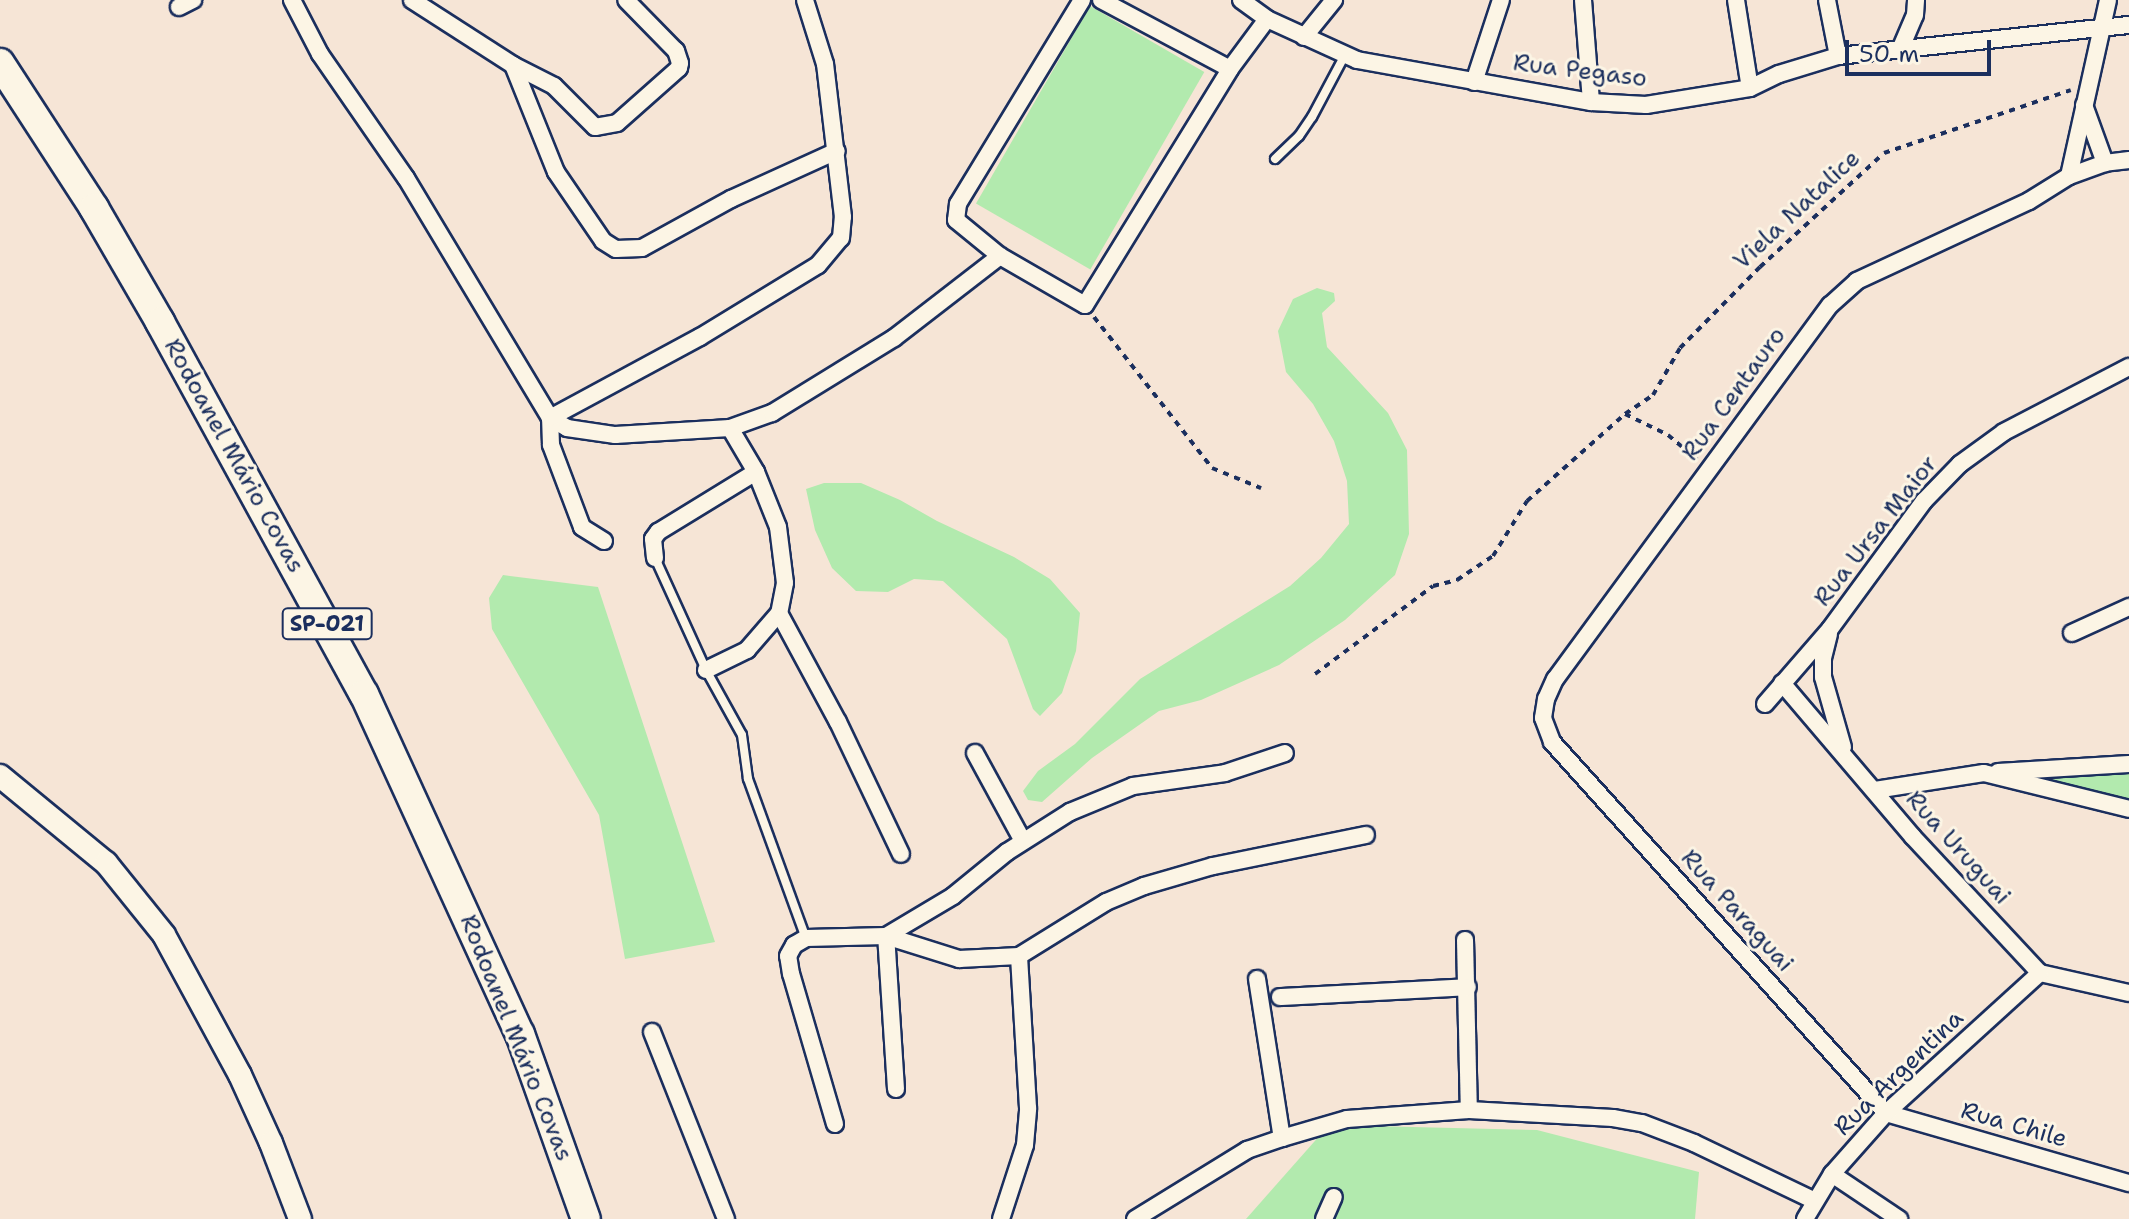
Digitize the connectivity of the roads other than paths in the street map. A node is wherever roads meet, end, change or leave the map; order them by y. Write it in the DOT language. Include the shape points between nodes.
graph roads {
  1 [pos="292,0"];
  2 [pos="412,0"];
  3 [pos="626,0"];
  4 [pos="805,0"];
  5 [pos="1082,0"];
  6 [pos="1101,0"];
  7 [pos="1241,0"];
  8 [pos="1334,0"];
  9 [pos="1501,0"];
  10 [pos="1583,0"];
  11 [pos="1736,0"];
  12 [pos="1827,0"];
  13 [pos="1916,0"];
  14 [pos="2108,0"];
  15 [pos="1267,19"];
  16 [pos="2129,25"];
  17 [pos="2101,28"];
  18 [pos="1304,37"];
  19 [pos="1900,50"];
  20 [pos="1345,55"];
  21 [pos="1838,56"];
  22 [pos="0,63"];
  23 [pos="513,65"];
  24 [pos="1230,69"];
  25 [pos="1474,82"];
  26 [pos="1750,88"];
  27 [pos="1591,102"];
  28 [pos="2084,104"];
  29 [pos="837,151"];
  30 [pos="1275,159"];
  31 [pos="2129,160"];
  32 [pos="2105,163"];
  33 [pos="2069,176"];
  34 [pos="1000,256"];
  35 [pos="2129,367"];
  36 [pos="550,418"];
  37 [pos="730,428"];
  38 [pos="756,472"];
  39 [pos="604,541"];
  40 [pos="655,558"];
  41 [pos="2129,607"];
  42 [pos="779,613"];
  43 [pos="1830,629"];
  44 [pos="2072,633"];
  45 [pos="706,670"];
  46 [pos="1782,683"];
  47 [pos="1765,704"];
  48 [pos="1552,742"];
  49 [pos="975,753"];
  50 [pos="1285,753"];
  51 [pos="1844,753"];
  52 [pos="2129,764"];
  53 [pos="1984,773"];
  54 [pos="0,776"];
  55 [pos="1875,790"];
  56 [pos="2129,809"];
  57 [pos="1366,835"];
  58 [pos="1023,841"];
  59 [pos="901,854"];
  60 [pos="886,936"];
  61 [pos="806,938"];
  62 [pos="1465,940"];
  63 [pos="1019,956"];
  64 [pos="2040,973"];
  65 [pos="1257,979"];
  66 [pos="1468,987"];
  67 [pos="2129,993"];
  68 [pos="1280,997"];
  69 [pos="652,1032"];
  70 [pos="896,1089"];
  71 [pos="1469,1110"];
  72 [pos="1886,1113"];
  73 [pos="835,1124"];
  74 [pos="1282,1138"];
  75 [pos="1832,1174"];
  76 [pos="2129,1183"];
  77 [pos="1334,1197"];
  78 [pos="1813,1200"];
  79 [pos="300,1219"];
  80 [pos="586,1219"];
  81 [pos="726,1219"];
  82 [pos="1001,1219"];
  83 [pos="1135,1219"];
  84 [pos="1324,1219"];
  85 [pos="1805,1219"];
  86 [pos="1899,1219"];
  1 -- 36 [label="street" via="320,54 406,178"];
  2 -- 23 [label="street"];
  3 -- 23 [label="street" via="676,51 680,63 617,123 595,127 554,86"];
  4 -- 29 [label="street" via="825,64"];
  5 -- 34 [label="street" via="958,204 956,220"];
  6 -- 24 [label="street"];
  7 -- 15 [label="street, Rua Pegaso"];
  8 -- 18 [label="street"];
  9 -- 25 [label="street"];
  10 -- 27 [label="street"];
  11 -- 26 [label="street"];
  12 -- 21 [label="street"];
  13 -- 19 [label="street"];
  14 -- 17 [label="street"];
  15 -- 18 [label="street, Rua Pegaso"];
  15 -- 24 [label="street"];
  16 -- 17 [label="street, Rua Pegaso"];
  17 -- 19 [label="street, Rua Pegaso"];
  17 -- 28 [label="street"];
  18 -- 20 [label="street, Rua Pegaso"];
  19 -- 21 [label="street, Rua Pegaso"];
  20 -- 25 [label="street, Rua Pegaso"];
  20 -- 30 [label="lane" via="1312,117"];
  21 -- 26 [label="street, Rua Pegaso"];
  22 -- 80 [label="highway, Rodoanel Mário Covas / SP-021" via="160,322 357,681 520,1034"];
  23 -- 29 [label="street" via="556,172 603,241 616,249 642,248 731,199"];
  24 -- 34 [label="street" via="1085,305"];
  25 -- 27 [label="street, Rua Pegaso"];
  26 -- 27 [label="street, Rua Pegaso" via="1646,105"];
  28 -- 32 [label="street"];
  28 -- 33 [label="street"];
  29 -- 36 [label="street" via="843,217 841,238 832,252 700,337"];
  31 -- 32 [label="street, Rua Centauro"];
  32 -- 33 [label="street, Rua Centauro"];
  33 -- 48 [label="street, Rua Centauro" via="2029,201 1857,281 1830,305 1555,679 1543,718"];
  34 -- 37 [label="street" via="894,338 813,391"];
  35 -- 43 [label="street, Rua Ursa Maior" via="2004,432 1960,464 1924,501"];
  36 -- 37 [label="street" via="567,428 615,435"];
  36 -- 39 [label="street" via="551,445 582,527"];
  37 -- 38 [label="street"];
  38 -- 40 [label="street" via="658,532 653,539"];
  38 -- 42 [label="street" via="781,541 785,583"];
  40 -- 45 [label="lane"];
  41 -- 44 [label="street"];
  42 -- 45 [label="street" via="747,650"];
  42 -- 59 [label="street"];
  43 -- 46 [label="street, Rua Ursa Maior"];
  43 -- 51 [label="street, Rua Uruguai" via="1823,677"];
  45 -- 61 [label="lane" via="742,735 748,779"];
  46 -- 47 [label="street, Rua Ursa Maior"];
  46 -- 51 [label="street, Rua Uruguai"];
  48 -- 72 [label="street, Rua Paraguai"];
  49 -- 58 [label="street"];
  50 -- 58 [label="street" via="1225,773 1133,786 1070,812"];
  51 -- 55 [label="street, Rua Uruguai"];
  52 -- 53 [label="street"];
  53 -- 55 [label="street"];
  53 -- 56 [label="street"];
  54 -- 79 [label="main road" via="106,863 164,935 240,1075"];
  55 -- 64 [label="street, Rua Uruguai"];
  57 -- 63 [label="street" via="1213,866 1144,886 1106,902"];
  58 -- 60 [label="street" via="953,896"];
  60 -- 61 [label="street"];
  60 -- 63 [label="street" via="959,959"];
  60 -- 70 [label="street"];
  61 -- 73 [label="street" via="788,956"];
  62 -- 66 [label="street"];
  63 -- 82 [label="street" via="1028,1108 1025,1145"];
  64 -- 67 [label="street"];
  64 -- 72 [label="street, Rua Argentina"];
  65 -- 74 [label="street"];
  66 -- 68 [label="street"];
  66 -- 71 [label="street"];
  69 -- 81 [label="street"];
  71 -- 74 [label="street" via="1347,1119"];
  71 -- 78 [label="street" via="1642,1123"];
  72 -- 75 [label="street, Rua Argentina"];
  72 -- 76 [label="street, Rua Chile"];
  74 -- 83 [label="street" via="1247,1150"];
  75 -- 78 [label="street, Rua Argentina"];
  75 -- 86 [label="street"];
  77 -- 84 [label="street"];
  78 -- 85 [label="street, Rua Argentina"];
}
